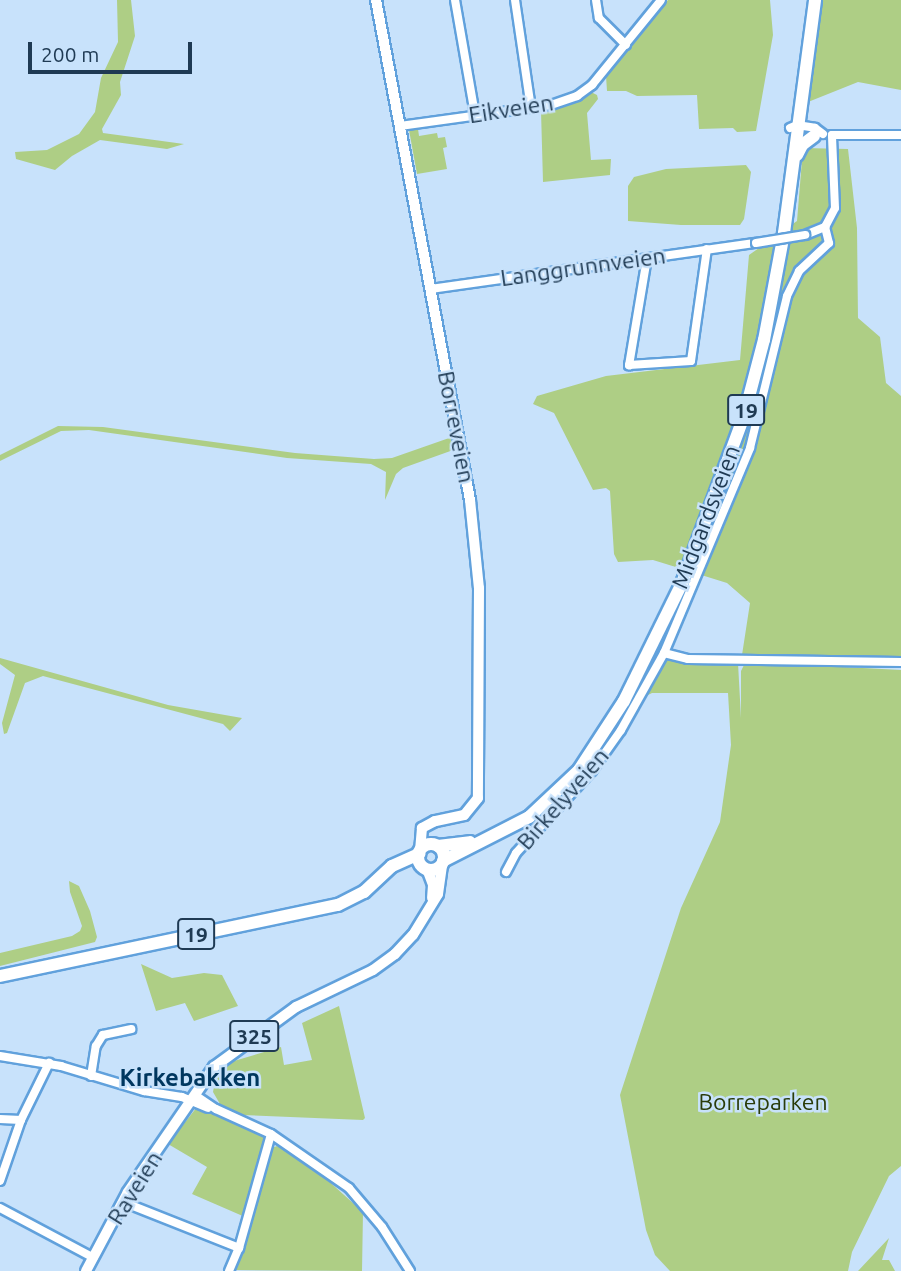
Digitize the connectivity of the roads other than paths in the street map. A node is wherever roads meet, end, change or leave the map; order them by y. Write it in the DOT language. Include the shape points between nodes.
graph roads {
  1 [pos="376,0"];
  2 [pos="455,0"];
  3 [pos="515,0"];
  4 [pos="596,0"];
  5 [pos="661,0"];
  6 [pos="812,0"];
  7 [pos="626,45"];
  8 [pos="531,108"];
  9 [pos="475,115"];
  10 [pos="400,126"];
  11 [pos="794,129"];
  12 [pos="823,135"];
  13 [pos="901,135"];
  14 [pos="793,165"];
  15 [pos="825,227"];
  16 [pos="707,249"];
  17 [pos="647,258"];
  18 [pos="778,263"];
  19 [pos="430,289"];
  20 [pos="664,653"];
  21 [pos="901,662"];
  22 [pos="590,753"];
  23 [pos="427,825"];
  24 [pos="436,845"];
  25 [pos="420,852"];
  26 [pos="442,863"];
  27 [pos="426,868"];
  28 [pos="506,872"];
  29 [pos="384,875"];
  30 [pos="431,908"];
  31 [pos="0,976"];
  32 [pos="131,1029"];
  33 [pos="0,1056"];
  34 [pos="49,1063"];
  35 [pos="91,1076"];
  36 [pos="192,1101"];
  37 [pos="0,1119"];
  38 [pos="21,1120"];
  39 [pos="271,1134"];
  40 [pos="2,1165"];
  41 [pos="0,1181"];
  42 [pos="123,1202"];
  43 [pos="0,1208"];
  44 [pos="239,1248"];
  45 [pos="94,1258"];
  46 [pos="86,1271"];
  47 [pos="229,1271"];
  48 [pos="410,1271"];
  1 -- 10 [label="main road, Borreveien"];
  2 -- 9 [label="street"];
  3 -- 8 [label="street"];
  4 -- 7 [label="street" via="602,22"];
  5 -- 7 [label="street, Eikveien"];
  6 -- 11 [label="highway, Midgardsveien / 19"];
  7 -- 8 [label="street, Eikveien" via="577,96"];
  8 -- 9 [label="street, Eikveien"];
  9 -- 10 [label="street, Eikveien"];
  10 -- 19 [label="main road, Borreveien"];
  11 -- 12 [label="street"];
  11 -- 14 [label="highway, Midgardsveien / 19"];
  11 -- 18 [label="highway, Midgardsveien / 19"];
  12 -- 13 [label="street"];
  12 -- 14 [label="highway, 19" via="802,145"];
  12 -- 15 [label="street" via="836,198"];
  14 -- 18 [label="highway, Midgardsveien / 19"];
  15 -- 16 [label="street, Langgrunnveien, bridge" via="805,235"];
  15 -- 20 [label="street, Birkelyveien" via="829,243 799,271 787,296 750,448"];
  16 -- 17 [label="street, Langgrunnveien"];
  16 -- 17 [label="street" via="691,361 629,365"];
  17 -- 19 [label="street, Langgrunnveien"];
  18 -- 22 [label="highway, Midgardsveien / 19" via="754,382 696,551 644,663"];
  19 -- 23 [label="main road, Borreveien" via="474,522 480,648 478,798 464,815"];
  20 -- 21 [label="street" via="688,659"];
  20 -- 28 [label="street, Birkelyveien" via="592,771 516,853"];
  22 -- 24 [label="highway, Midgardsveien / 19" via="545,798 502,828 466,843"];
  22 -- 26 [label="highway, Midgardsveien / 19" via="567,785 529,817"];
  23 -- 24 [label="main road" via="427,838"];
  23 -- 25 [label="main road" via="420,833"];
  24 -- 25 [label="highway, 19"];
  24 -- 26 [label="highway" via="443,853"];
  25 -- 27 [label="highway"];
  25 -- 29 [label="highway, 19"];
  26 -- 27 [label="highway, 19" via="435,869"];
  26 -- 30 [label="main road, 325"];
  27 -- 29 [label="highway, 19"];
  27 -- 30 [label="main road" via="433,885"];
  29 -- 31 [label="highway, 19" via="365,892 338,905"];
  30 -- 36 [label="main road, 325" via="395,954 373,970 316,995 220,1061"];
  32 -- 35 [label="street" via="103,1034"];
  33 -- 34 [label="street"];
  34 -- 35 [label="street"];
  34 -- 38 [label="street"];
  35 -- 36 [label="street"];
  36 -- 39 [label="street"];
  36 -- 42 [label="main road, Raveien / 325"];
  37 -- 38 [label="street"];
  38 -- 40 [label="street"];
  39 -- 44 [label="street"];
  39 -- 48 [label="street" via="349,1188"];
  40 -- 41 [label="street"];
  42 -- 44 [label="street"];
  42 -- 45 [label="main road, Raveien / 325"];
  43 -- 45 [label="street"];
  44 -- 47 [label="street"];
  45 -- 46 [label="main road, Raveien / 325"];
}
